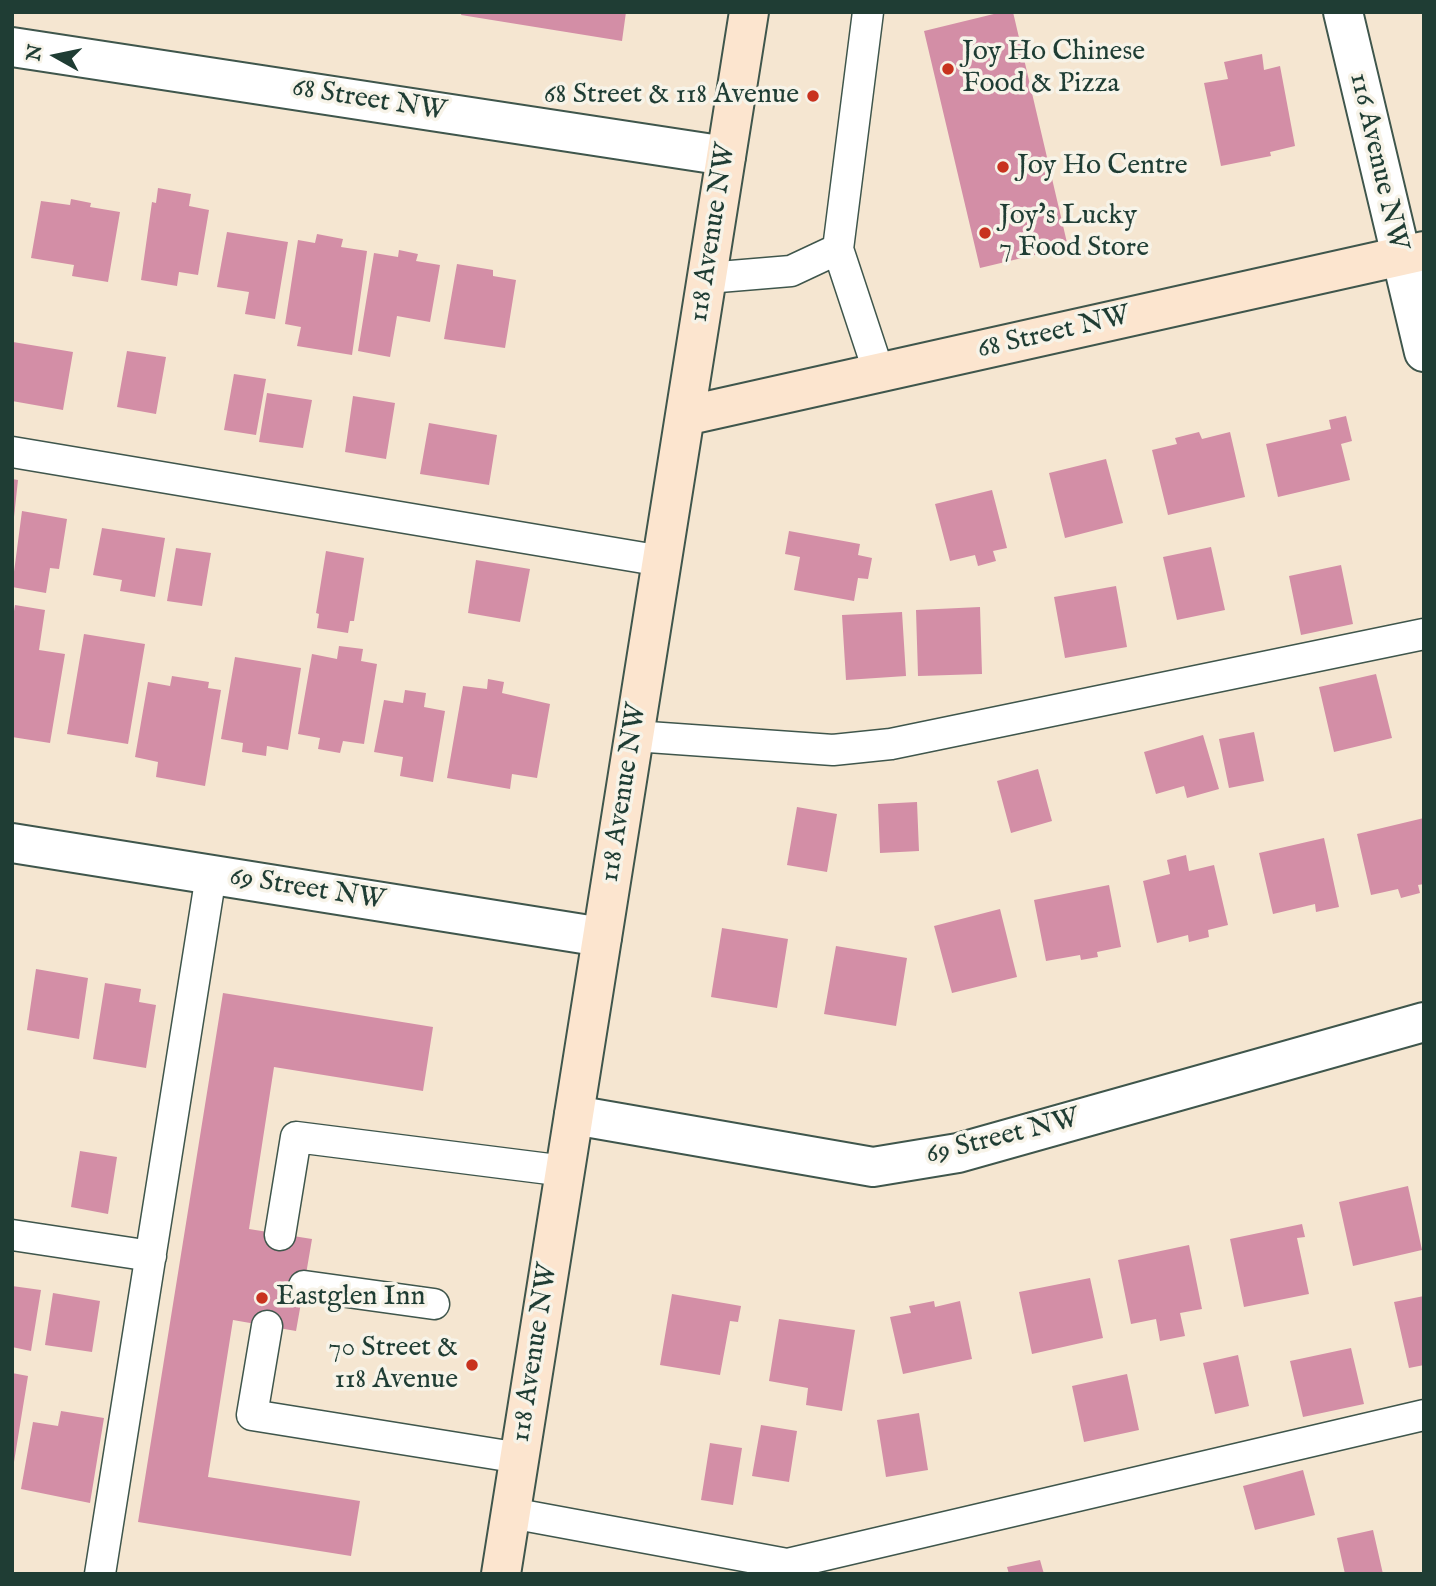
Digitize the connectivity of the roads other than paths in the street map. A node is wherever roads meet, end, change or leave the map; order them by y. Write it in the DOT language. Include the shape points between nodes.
graph roads {
  1 [pos="749,12"];
  2 [pos="868,12"];
  3 [pos="1343,12"];
  4 [pos="12,47"];
  5 [pos="726,156"];
  6 [pos="838,249"];
  7 [pos="1411,254"];
  8 [pos="707,278"];
  9 [pos="1424,352"];
  10 [pos="879,373"];
  11 [pos="685,416"];
  12 [pos="12,452"];
  13 [pos="662,561"];
  14 [pos="1424,634"];
  15 [pos="634,736"];
  16 [pos="12,843"];
  17 [pos="211,875"];
  18 [pos="602,937"];
  19 [pos="1424,1022"];
  20 [pos="574,1115"];
  21 [pos="565,1171"];
  22 [pos="12,1235"];
  23 [pos="280,1235"];
  24 [pos="151,1256"];
  25 [pos="304,1286"];
  26 [pos="434,1304"];
  27 [pos="267,1326"];
  28 [pos="1424,1415"];
  29 [pos="520,1458"];
  30 [pos="511,1513"];
  31 [pos="100,1574"];
  32 [pos="502,1574"];
  1 -- 5 [label="main road, 118 Avenue NW"];
  2 -- 6 [label="lane"];
  3 -- 7 [label="street, 116 Avenue NW"];
  4 -- 5 [label="street, 68 Street NW"];
  5 -- 8 [label="main road, 118 Avenue NW"];
  6 -- 8 [label="lane" via="791,271"];
  6 -- 10 [label="lane"];
  7 -- 9 [label="street, 116 Avenue NW"];
  7 -- 10 [label="main road, 68 Street NW"];
  8 -- 11 [label="main road, 118 Avenue NW"];
  10 -- 11 [label="main road, 68 Street NW"];
  11 -- 13 [label="main road, 118 Avenue NW"];
  12 -- 13 [label="lane"];
  13 -- 15 [label="main road, 118 Avenue NW"];
  14 -- 15 [label="lane" via="891,744 833,750"];
  15 -- 18 [label="main road, 118 Avenue NW"];
  16 -- 17 [label="street, 69 Street NW"];
  17 -- 18 [label="street, 69 Street NW"];
  17 -- 24 [label="lane"];
  18 -- 20 [label="main road, 118 Avenue NW"];
  19 -- 20 [label="street, 69 Street NW" via="958,1153 873,1167"];
  20 -- 21 [label="main road, 118 Avenue NW"];
  21 -- 23 [label="lane" via="296,1137"];
  21 -- 29 [label="main road, 118 Avenue NW"];
  22 -- 24 [label="lane"];
  24 -- 31 [label="lane"];
  25 -- 26 [label="lane"];
  27 -- 29 [label="lane" via="253,1415"];
  28 -- 30 [label="lane" via="787,1564"];
  29 -- 30 [label="main road, 118 Avenue NW"];
  30 -- 32 [label="main road, 118 Avenue NW"];
}
